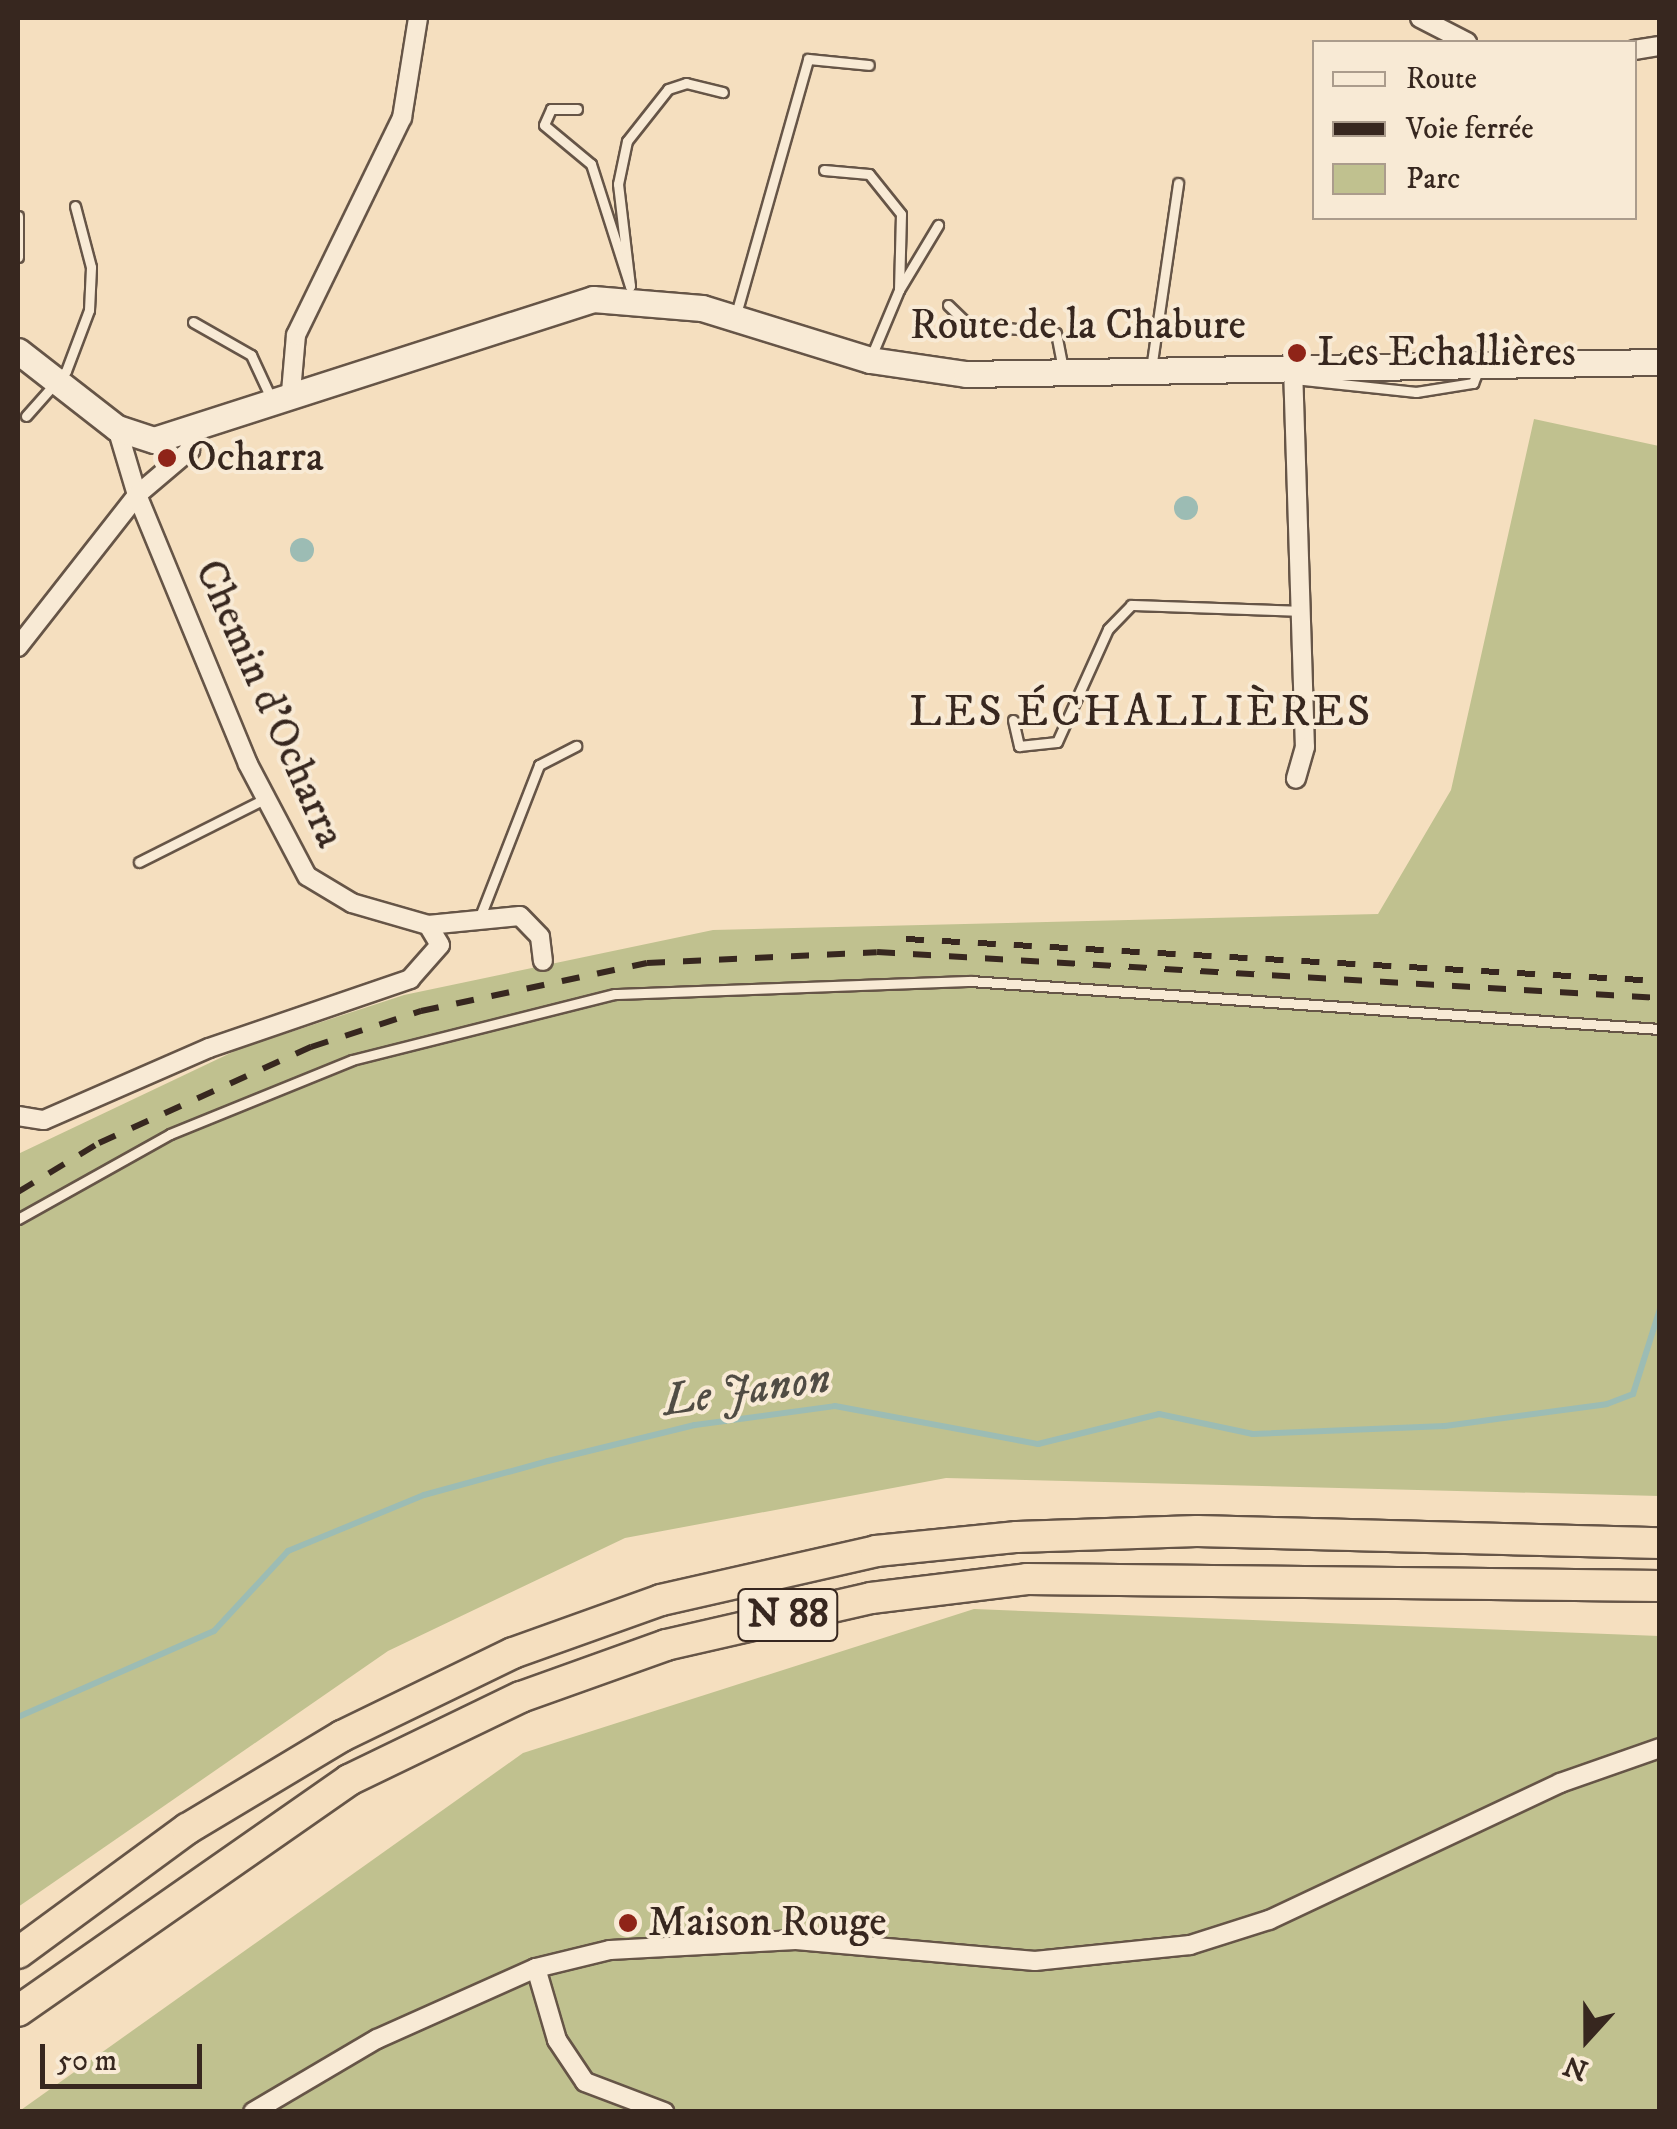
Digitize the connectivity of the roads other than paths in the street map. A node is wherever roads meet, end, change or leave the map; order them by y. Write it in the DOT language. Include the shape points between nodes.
graph roads {
  1 [pos="417,18"];
  2 [pos="1420,18"];
  3 [pos="1463,40"];
  4 [pos="869,65"];
  5 [pos="723,92"];
  6 [pos="577,110"];
  7 [pos="824,170"];
  8 [pos="1178,183"];
  9 [pos="75,206"];
  10 [pos="18,216"];
  11 [pos="938,225"];
  12 [pos="18,257"];
  13 [pos="899,290"];
  14 [pos="630,292"];
  15 [pos="948,304"];
  16 [pos="735,316"];
  17 [pos="193,322"];
  18 [pos="18,350"];
  19 [pos="870,360"];
  20 [pos="1660,362"];
  21 [pos="1151,372"];
  22 [pos="1063,373"];
  23 [pos="1294,373"];
  24 [pos="58,381"];
  25 [pos="281,396"];
  26 [pos="26,416"];
  27 [pos="117,428"];
  28 [pos="189,435"];
  29 [pos="137,495"];
  30 [pos="1299,611"];
  31 [pos="18,647"];
  32 [pos="1012,720"];
  33 [pos="576,746"];
  34 [pos="1296,779"];
  35 [pos="266,798"];
  36 [pos="138,862"];
  37 [pos="482,914"];
  38 [pos="428,925"];
  39 [pos="543,961"];
  40 [pos="1660,1029"];
  41 [pos="18,1116"];
  42 [pos="18,1219"];
  43 [pos="1660,1542"];
  44 [pos="1660,1586"];
  45 [pos="1660,1748"];
  46 [pos="119,1876"];
  47 [pos="18,1942"];
  48 [pos="18,1953"];
  49 [pos="536,1968"];
  50 [pos="18,2010"];
  51 [pos="253,2112"];
  52 [pos="664,2112"];
  1 -- 25 [label="street" via="402,118 296,335"];
  2 -- 3 [label="street"];
  4 -- 16 [label="lane" via="808,60"];
  5 -- 14 [label="lane" via="686,82 668,89 627,141 618,184"];
  6 -- 14 [label="lane" via="551,109 544,125 591,164"];
  7 -- 13 [label="lane" via="858,168 891,193 901,214"];
  8 -- 21 [label="lane"];
  9 -- 24 [label="lane" via="90,302"];
  10 -- 12 [label="lane"];
  11 -- 13 [label="lane"];
  13 -- 19 [label="lane"];
  14 -- 16 [label="main road, Route de la Chabure"];
  14 -- 25 [label="main road, Route de la Chabure" via="529,314"];
  15 -- 22 [label="lane" via="968,324 1056,333"];
  16 -- 19 [label="main road, Route de la Chabure"];
  17 -- 25 [label="lane" via="251,355"];
  18 -- 24 [label="main road, Route de la Chabure"];
  19 -- 22 [label="main road, Route de la Chabure" via="919,370"];
  20 -- 23 [label="main road, Route de la Chabure"];
  21 -- 22 [label="main road, Route de la Chabure"];
  21 -- 23 [label="main road, Route de la Chabure"];
  23 -- 30 [label="street"];
  24 -- 26 [label="lane"];
  24 -- 27 [label="main road, Route de la Chabure"];
  25 -- 28 [label="main road, Route de la Chabure"];
  27 -- 28 [label="main road, Route de la Chabure" via="154,440"];
  27 -- 29 [label="street, Chemin d'Ocharra"];
  28 -- 29 [label="street" via="190,450"];
  29 -- 31 [label="street"];
  29 -- 35 [label="street, Chemin d'Ocharra"];
  30 -- 32 [label="lane" via="1131,604 1108,628 1057,742 1018,746"];
  30 -- 34 [label="street" via="1305,747"];
  33 -- 37 [label="lane" via="540,765"];
  35 -- 36 [label="lane"];
  35 -- 38 [label="street, Chemin d'Ocharra" via="322,889"];
  37 -- 38 [label="street"];
  37 -- 39 [label="street" via="520,916 540,937"];
  38 -- 41 [label="street" via="438,934 436,960 410,979 209,1048 44,1120"];
  40 -- 42 [label="lane" via="970,982 615,994 352,1060 170,1134"];
  43 -- 46 [label="highway, N 88" via="1197,1531 876,1551 660,1600 513,1653 342,1736"];
  44 -- 50 [label="highway, N 88" via="1026,1580 871,1598 666,1644 521,1697 349,1780"];
  45 -- 49 [label="street" via="1560,1783 1288,1913 1190,1945 1035,1961 705,1940"];
  46 -- 47 [label="lane"];
  46 -- 48 [label="highway, N 88"];
  49 -- 51 [label="street" via="377,2040"];
  49 -- 52 [label="street" via="557,2040 584,2082"];
}
